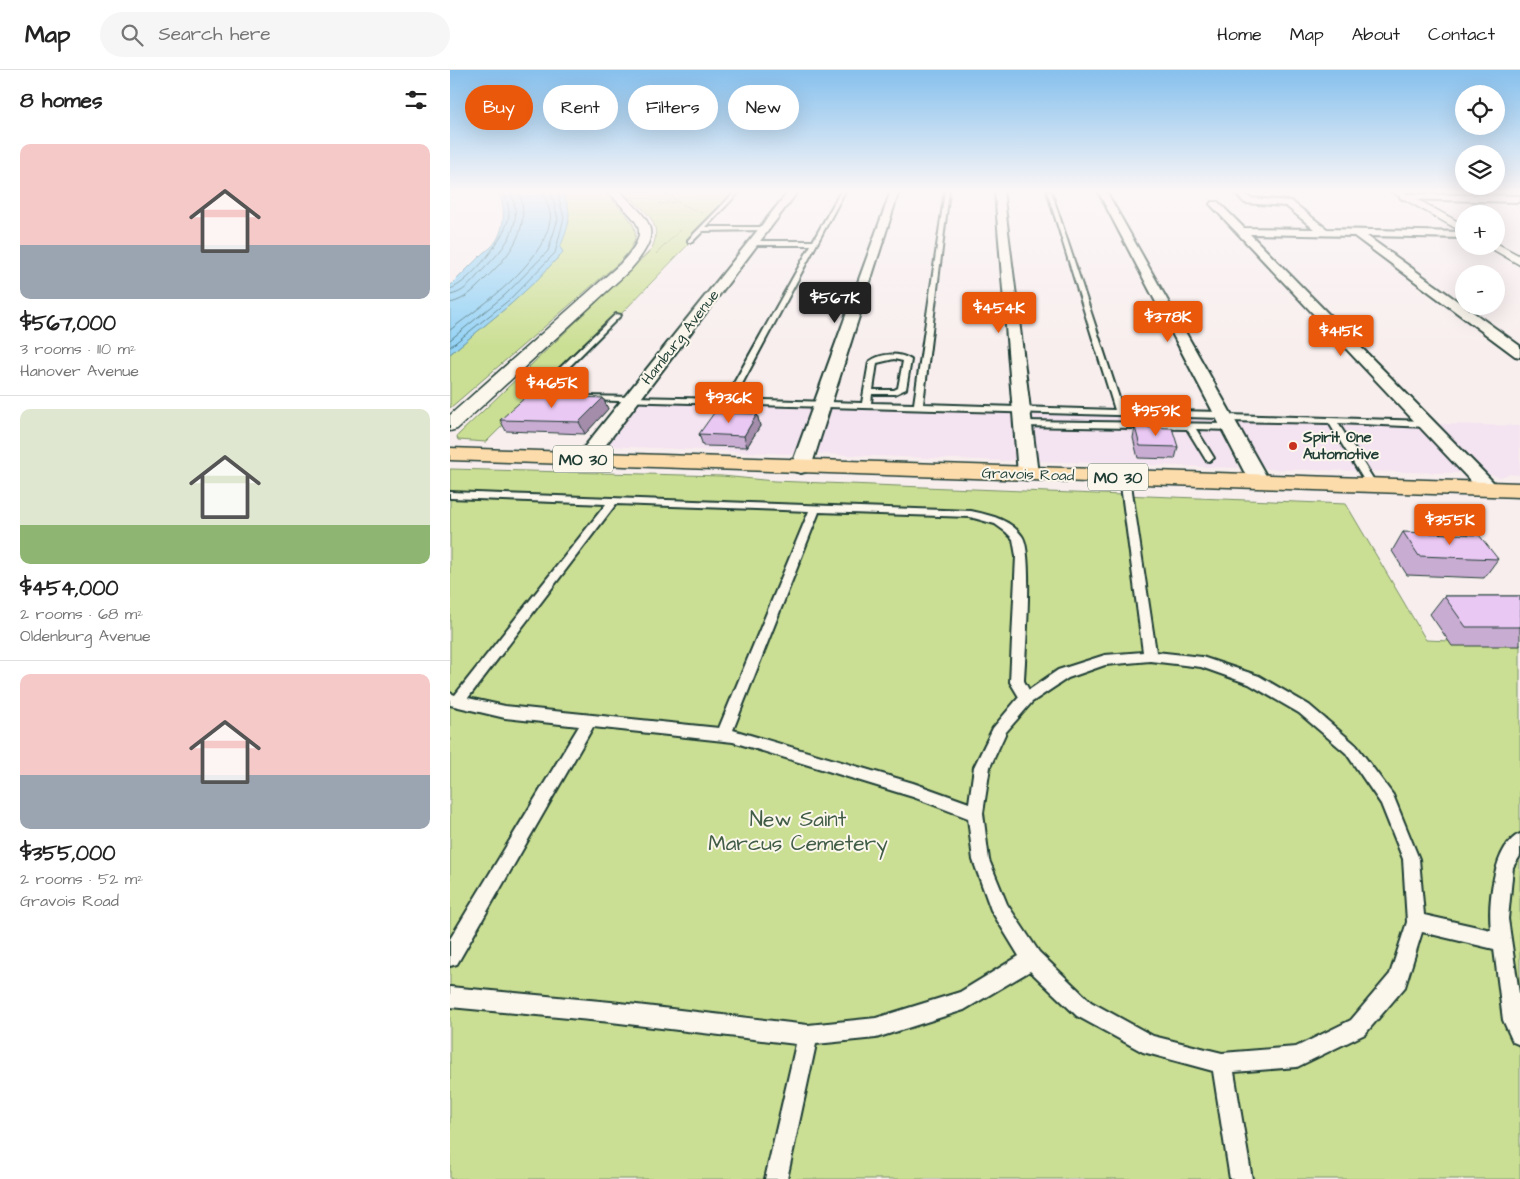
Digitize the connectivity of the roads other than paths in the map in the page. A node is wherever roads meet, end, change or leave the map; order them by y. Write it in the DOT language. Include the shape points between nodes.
graph roads {
  1 [pos="644,243"];
  2 [pos="754,243"];
  3 [pos="814,243"];
  4 [pos="877,243"];
  5 [pos="941,243"];
  6 [pos="1004,243"];
  7 [pos="1066,243"];
  8 [pos="1130,243"];
  9 [pos="1252,243"];
  10 [pos="1369,243"];
  11 [pos="1505,253"];
  12 [pos="1520,261"];
  13 [pos="618,315"];
  14 [pos="1520,352"];
  15 [pos="868,392"];
  16 [pos="567,398"];
  17 [pos="576,398"];
  18 [pos="632,399"];
  19 [pos="728,402"];
  20 [pos="822,406"];
  21 [pos="866,406"];
  22 [pos="918,407"];
  23 [pos="1120,413"];
  24 [pos="1022,417"];
  25 [pos="1226,420"];
  26 [pos="1332,422"];
  27 [pos="1426,424"];
  28 [pos="450,425"];
  29 [pos="1190,427"];
  30 [pos="450,454"];
  31 [pos="1209,458"];
  32 [pos="585,459"];
  33 [pos="800,467"];
  34 [pos="1028,474"];
  35 [pos="1125,478"];
  36 [pos="1259,482"];
  37 [pos="1372,486"];
  38 [pos="1489,489"];
  39 [pos="1520,490"];
  40 [pos="450,495"];
  41 [pos="613,501"];
  42 [pos="815,508"];
  43 [pos="1150,656"];
  44 [pos="1027,698"];
  45 [pos="454,700"];
  46 [pos="590,720"];
  47 [pos="724,736"];
  48 [pos="975,813"];
  49 [pos="1520,842"];
  50 [pos="1416,922"];
  51 [pos="1502,942"];
  52 [pos="450,957"];
  53 [pos="1032,959"];
  54 [pos="450,997"];
  55 [pos="808,1035"];
  56 [pos="1520,1035"];
  57 [pos="1222,1063"];
  58 [pos="776,1179"];
  59 [pos="1241,1179"];
  1 -- 28 [label="main road" via="625,267"];
  2 -- 3 [label="lane"];
  2 -- 18 [label="street, Hamburg Avenue"];
  3 -- 19 [label="lane"];
  4 -- 20 [label="street"];
  5 -- 22 [label="lane"];
  6 -- 24 [label="street"];
  7 -- 23 [label="lane"];
  8 -- 25 [label="street"];
  9 -- 27 [label="street"];
  10 -- 14 [label="street"];
  11 -- 12 [label="main road"];
  13 -- 16 [label="lane" via="538,394 539,397"];
  15 -- 15 [label="lane" via="873,362 897,357 907,360 902,389"];
  15 -- 21 [label="lane"];
  17 -- 18 [label="lane"];
  18 -- 19 [label="lane"];
  18 -- 32 [label="street, Hamburg Avenue"];
  19 -- 20 [label="lane"];
  20 -- 21 [label="lane"];
  20 -- 33 [label="street"];
  21 -- 22 [label="lane"];
  22 -- 24 [label="lane"];
  23 -- 24 [label="lane"];
  23 -- 25 [label="lane"];
  24 -- 29 [label="lane"];
  24 -- 34 [label="street"];
  25 -- 26 [label="lane" via="1310,418"];
  25 -- 29 [label="lane"];
  25 -- 36 [label="street"];
  26 -- 27 [label="lane"];
  26 -- 37 [label="lane"];
  27 -- 38 [label="street"];
  29 -- 31 [label="lane"];
  30 -- 32 [label="main road, MO 30"];
  32 -- 33 [label="main road, Gravois Road / MO 30"];
  33 -- 34 [label="main road, Gravois Road / MO 30"];
  34 -- 35 [label="main road, Gravois Road / MO 30"];
  35 -- 36 [label="main road, Gravois Road / MO 30"];
  35 -- 43 [label="lane"];
  36 -- 37 [label="main road, Gravois Road / MO 30"];
  37 -- 38 [label="main road, Gravois Road / MO 30"];
  38 -- 39 [label="main road, Gravois Road / MO 30"];
  40 -- 41 [label="lane"];
  41 -- 42 [label="lane"];
  41 -- 45 [label="lane"];
  42 -- 44 [label="lane" via="971,514 999,522 1010,530 1018,538 1022,556 1017,682"];
  42 -- 47 [label="lane"];
  43 -- 44 [label="lane" via="1105,660 1063,674"];
  43 -- 50 [label="lane" via="1202,662 1254,680 1304,709 1350,749 1387,800 1411,859"];
  44 -- 48 [label="lane" via="1000,728 982,767"];
  45 -- 46 [label="lane" via="505,712"];
  46 -- 47 [label="lane"];
  46 -- 52 [label="lane"];
  47 -- 48 [label="lane" via="824,762"];
  48 -- 53 [label="lane" via="981,860 1000,910"];
  49 -- 51 [label="lane" via="1505,864 1499,920"];
  50 -- 51 [label="lane"];
  50 -- 57 [label="lane" via="1398,980 1358,1027 1297,1057"];
  51 -- 56 [label="lane" via="1513,1020"];
  53 -- 55 [label="lane" via="964,1000 876,1028"];
  53 -- 57 [label="lane" via="1084,1009 1150,1045"];
  54 -- 55 [label="lane"];
  55 -- 58 [label="lane"];
  57 -- 59 [label="lane"];
}
